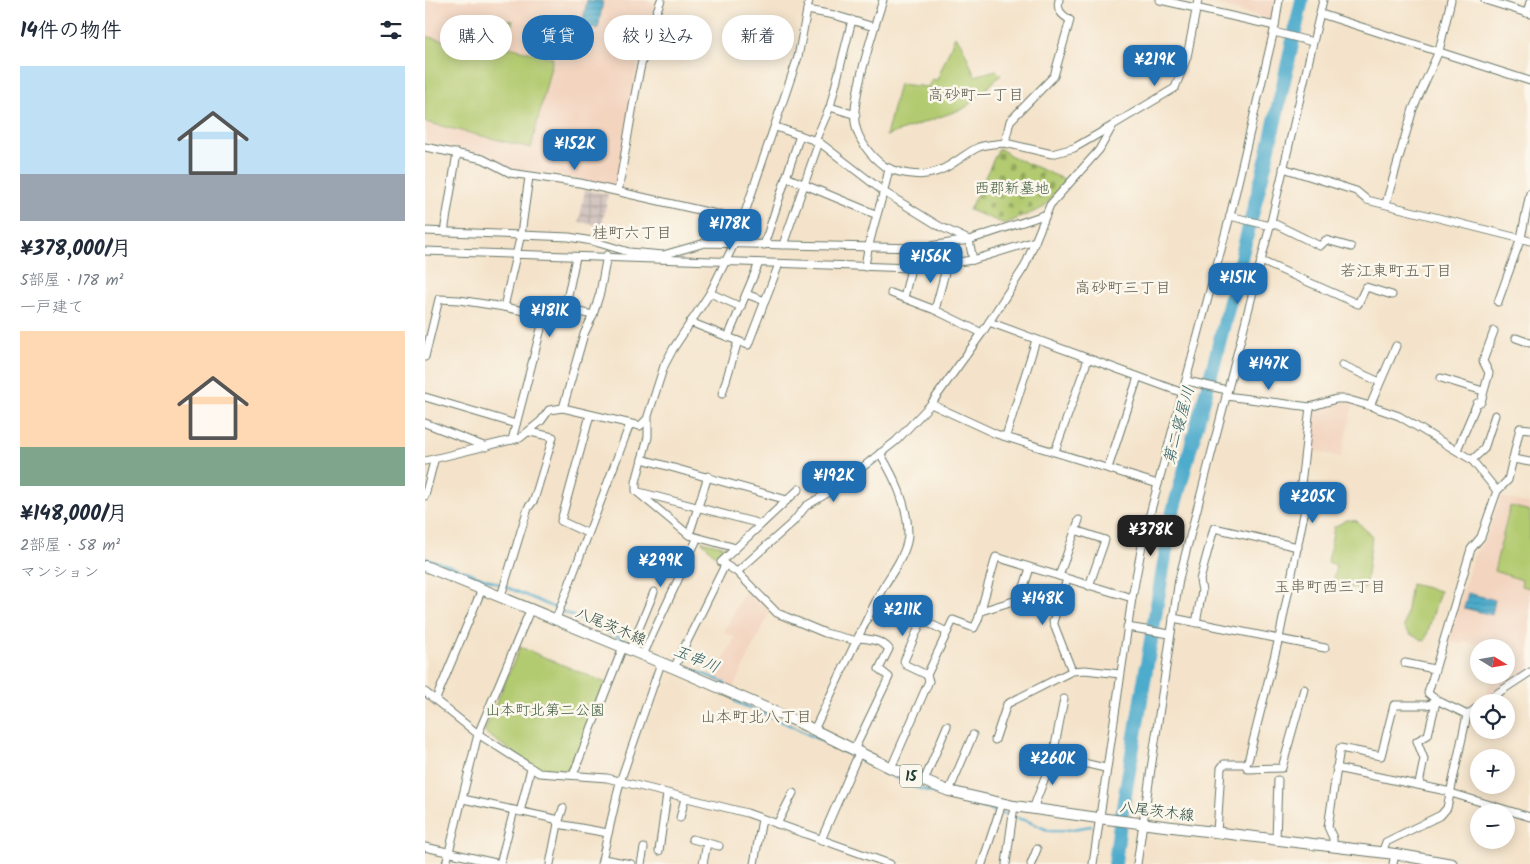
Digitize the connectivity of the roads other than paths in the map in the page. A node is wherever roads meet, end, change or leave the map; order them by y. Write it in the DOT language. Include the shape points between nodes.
graph roads {
  1 [pos="661,0"];
  2 [pos="809,0"];
  3 [pos="883,0"];
  4 [pos="1059,0"];
  5 [pos="1160,0"];
  6 [pos="1198,0"];
  7 [pos="1279,0"];
  8 [pos="1323,0"];
  9 [pos="1451,0"];
  10 [pos="1485,0"];
  11 [pos="1530,2"];
  12 [pos="1196,9"];
  13 [pos="807,10"];
  14 [pos="1529,13"];
  15 [pos="1321,14"];
  16 [pos="852,20"];
  17 [pos="874,27"];
  18 [pos="1275,30"];
  19 [pos="1313,42"];
  20 [pos="1439,51"];
  21 [pos="1530,81"];
  22 [pos="830,107"];
  23 [pos="856,114"];
  24 [pos="1113,124"];
  25 [pos="776,127"];
  26 [pos="799,136"];
  27 [pos="817,142"];
  28 [pos="1005,143"];
  29 [pos="425,147"];
  30 [pos="457,153"];
  31 [pos="889,168"];
  32 [pos="1283,168"];
  33 [pos="529,177"];
  34 [pos="786,177"];
  35 [pos="804,186"];
  36 [pos="618,191"];
  37 [pos="884,192"];
  38 [pos="1530,193"];
  39 [pos="1386,204"];
  40 [pos="875,214"];
  41 [pos="1044,215"];
  42 [pos="1230,216"];
  43 [pos="743,220"];
  44 [pos="1271,224"];
  45 [pos="425,231"];
  46 [pos="444,232"];
  47 [pos="521,234"];
  48 [pos="1521,238"];
  49 [pos="969,240"];
  50 [pos="1035,241"];
  51 [pos="1530,241"];
  52 [pos="735,242"];
  53 [pos="764,244"];
  54 [pos="783,245"];
  55 [pos="608,247"];
  56 [pos="1351,247"];
  57 [pos="867,248"];
  58 [pos="425,251"];
  59 [pos="516,254"];
  60 [pos="576,257"];
  61 [pos="606,258"];
  62 [pos="973,260"];
  63 [pos="1261,261"];
  64 [pos="726,262"];
  65 [pos="759,263"];
  66 [pos="779,264"];
  67 [pos="947,265"];
  68 [pos="865,268"];
  69 [pos="911,268"];
  70 [pos="710,293"];
  71 [pos="891,293"];
  72 [pos="746,294"];
  73 [pos="1392,295"];
  74 [pos="904,298"];
  75 [pos="765,301"];
  76 [pos="1498,302"];
  77 [pos="504,307"];
  78 [pos="741,307"];
  79 [pos="935,310"];
  80 [pos="593,315"];
  81 [pos="690,322"];
  82 [pos="989,322"];
  83 [pos="1494,331"];
  84 [pos="982,333"];
  85 [pos="728,338"];
  86 [pos="1516,338"];
  87 [pos="1036,340"];
  88 [pos="738,341"];
  89 [pos="1530,343"];
  90 [pos="1395,346"];
  91 [pos="425,357"];
  92 [pos="1088,359"];
  93 [pos="1342,365"];
  94 [pos="1138,377"];
  95 [pos="1441,378"];
  96 [pos="1187,381"];
  97 [pos="1380,382"];
  98 [pos="1483,390"];
  99 [pos="1183,393"];
  100 [pos="1226,393"];
  101 [pos="722,394"];
  102 [pos="425,397"];
  103 [pos="931,404"];
  104 [pos="1370,406"];
  105 [pos="563,408"];
  106 [pos="1311,408"];
  107 [pos="591,415"];
  108 [pos="1495,415"];
  109 [pos="647,420"];
  110 [pos="425,423"];
  111 [pos="516,424"];
  112 [pos="630,424"];
  113 [pos="1530,429"];
  114 [pos="530,432"];
  115 [pos="1006,436"];
  116 [pos="512,440"];
  117 [pos="487,447"];
  118 [pos="1457,450"];
  119 [pos="1055,451"];
  120 [pos="880,453"];
  121 [pos="642,459"];
  122 [pos="1513,459"];
  123 [pos="433,460"];
  124 [pos="1472,460"];
  125 [pos="425,462"];
  126 [pos="1530,462"];
  127 [pos="1108,468"];
  128 [pos="708,476"];
  129 [pos="1158,484"];
  130 [pos="799,488"];
  131 [pos="636,491"];
  132 [pos="1497,491"];
  133 [pos="425,496"];
  134 [pos="787,500"];
  135 [pos="698,507"];
  136 [pos="1079,520"];
  137 [pos="761,524"];
  138 [pos="1075,530"];
  139 [pos="587,533"];
  140 [pos="689,535"];
  141 [pos="697,539"];
  142 [pos="1298,547"];
  143 [pos="736,548"];
  144 [pos="725,565"];
  145 [pos="425,566"];
  146 [pos="1030,568"];
  147 [pos="737,572"];
  148 [pos="1059,576"];
  149 [pos="1067,579"];
  150 [pos="1089,586"];
  151 [pos="482,589"];
  152 [pos="503,590"];
  153 [pos="654,592"];
  154 [pos="1132,598"];
  155 [pos="531,608"];
  156 [pos="981,611"];
  157 [pos="556,617"];
  158 [pos="1173,618"];
  159 [pos="1196,623"];
  160 [pos="1127,627"];
  161 [pos="947,632"];
  162 [pos="1170,634"];
  163 [pos="1279,638"];
  164 [pos="857,639"];
  165 [pos="628,648"];
  166 [pos="1325,648"];
  167 [pos="644,652"];
  168 [pos="661,663"];
  169 [pos="1405,663"];
  170 [pos="675,664"];
  171 [pos="1434,669"];
  172 [pos="1072,671"];
  173 [pos="1530,672"];
  174 [pos="1120,674"];
  175 [pos="927,675"];
  176 [pos="1304,689"];
  177 [pos="425,692"];
  178 [pos="1496,694"];
  179 [pos="436,699"];
  180 [pos="1064,699"];
  181 [pos="1436,702"];
  182 [pos="1470,713"];
  183 [pos="1467,715"];
  184 [pos="947,726"];
  185 [pos="814,730"];
  186 [pos="478,734"];
  187 [pos="973,735"];
  188 [pos="995,740"];
  189 [pos="857,752"];
  190 [pos="1053,756"];
  191 [pos="1245,764"];
  192 [pos="531,768"];
  193 [pos="891,768"];
  194 [pos="1105,768"];
  195 [pos="1336,768"];
  196 [pos="573,775"];
  197 [pos="1278,780"];
  198 [pos="924,781"];
  199 [pos="620,782"];
  200 [pos="1419,784"];
  201 [pos="949,790"];
  202 [pos="1451,792"];
  203 [pos="793,793"];
  204 [pos="667,794"];
  205 [pos="463,798"];
  206 [pos="685,798"];
  207 [pos="563,808"];
  208 [pos="1000,809"];
  209 [pos="1013,809"];
  210 [pos="1033,809"];
  211 [pos="517,811"];
  212 [pos="1530,817"];
  213 [pos="680,818"];
  214 [pos="763,819"];
  215 [pos="1100,819"];
  216 [pos="557,824"];
  217 [pos="777,824"];
  218 [pos="1141,824"];
  219 [pos="1217,833"];
  220 [pos="608,834"];
  221 [pos="692,839"];
  222 [pos="821,840"];
  223 [pos="1276,840"];
  224 [pos="707,843"];
  225 [pos="719,846"];
  226 [pos="425,847"];
  227 [pos="1333,847"];
  228 [pos="644,848"];
  229 [pos="1037,849"];
  230 [pos="659,851"];
  231 [pos="448,853"];
  232 [pos="1382,853"];
  233 [pos="1394,859"];
  234 [pos="602,861"];
  235 [pos="446,864"];
  236 [pos="500,864"];
  237 [pos="550,864"];
  238 [pos="631,864"];
  239 [pos="641,864"];
  240 [pos="703,864"];
  241 [pos="754,864"];
  242 [pos="890,864"];
  243 [pos="982,864"];
  244 [pos="1006,864"];
  245 [pos="1031,864"];
  246 [pos="1093,864"];
  247 [pos="1137,864"];
  248 [pos="1452,864"];
  1 -- 36 [label="street" via="640,65"];
  2 -- 13 [label="street"];
  3 -- 17 [label="street"];
  4 -- 28 [label="street" via="1061,14 1069,20 1054,76 1010,121"];
  5 -- 12 [label="street"];
  6 -- 12 [label="street"];
  7 -- 18 [label="street"];
  8 -- 15 [label="street"];
  9 -- 20 [label="street"];
  10 -- 14 [label="street"];
  11 -- 14 [label="street"];
  12 -- 18 [label="street"];
  12 -- 24 [label="street" via="1187,57 1175,88"];
  13 -- 16 [label="street"];
  13 -- 25 [label="street" via="798,57"];
  15 -- 19 [label="street"];
  15 -- 20 [label="street"];
  16 -- 17 [label="street"];
  16 -- 22 [label="street"];
  17 -- 23 [label="street"];
  18 -- 19 [label="street"];
  18 -- 42 [label="street"];
  19 -- 32 [label="street"];
  20 -- 21 [label="street"];
  20 -- 39 [label="street" via="1413,109"];
  22 -- 23 [label="street"];
  22 -- 27 [label="street"];
  23 -- 31 [label="street" via="859,134 877,161"];
  24 -- 28 [label="street" via="1074,148 1053,154"];
  24 -- 41 [label="street" via="1099,150"];
  25 -- 26 [label="street"];
  25 -- 43 [label="street"];
  26 -- 27 [label="street"];
  26 -- 34 [label="street"];
  27 -- 35 [label="street"];
  27 -- 37 [label="street"];
  28 -- 31 [label="street" via="978,147 931,174"];
  29 -- 30 [label="street"];
  30 -- 33 [label="street" via="483,159 510,173"];
  30 -- 46 [label="street"];
  31 -- 37 [label="street"];
  32 -- 39 [label="street"];
  32 -- 44 [label="street"];
  33 -- 36 [label="street"];
  33 -- 47 [label="street"];
  34 -- 35 [label="street"];
  34 -- 53 [label="street"];
  35 -- 40 [label="street"];
  35 -- 54 [label="street"];
  36 -- 43 [label="street"];
  37 -- 40 [label="street"];
  37 -- 49 [label="street" via="939,226"];
  38 -- 48 [label="street"];
  39 -- 48 [label="street"];
  40 -- 57 [label="street"];
  41 -- 49 [label="street"];
  41 -- 50 [label="street"];
  42 -- 44 [label="street"];
  42 -- 96 [label="street"];
  43 -- 52 [label="street"];
  44 -- 56 [label="street" via="1320,246 1326,240"];
  44 -- 63 [label="street"];
  45 -- 46 [label="street"];
  46 -- 47 [label="street"];
  47 -- 55 [label="street" via="569,237"];
  47 -- 59 [label="street"];
  48 -- 51 [label="street"];
  48 -- 76 [label="street"];
  49 -- 57 [label="street" via="917,248"];
  49 -- 62 [label="street"];
  50 -- 62 [label="street"];
  50 -- 82 [label="street" via="1025,266"];
  52 -- 53 [label="street"];
  52 -- 55 [label="street" via="695,244 663,255"];
  52 -- 64 [label="street"];
  53 -- 54 [label="street"];
  54 -- 57 [label="street"];
  55 -- 61 [label="street"];
  57 -- 68 [label="street"];
  58 -- 59 [label="street"];
  59 -- 60 [label="street"];
  59 -- 77 [label="street"];
  60 -- 61 [label="street"];
  60 -- 80 [label="street" via="565,309"];
  61 -- 64 [label="street"];
  61 -- 80 [label="street"];
  62 -- 67 [label="street"];
  63 -- 73 [label="street" via="1358,304 1366,287"];
  63 -- 100 [label="street"];
  64 -- 65 [label="street"];
  64 -- 70 [label="street"];
  65 -- 66 [label="street"];
  65 -- 72 [label="street"];
  66 -- 68 [label="street"];
  66 -- 75 [label="street"];
  67 -- 69 [label="street"];
  67 -- 79 [label="street"];
  68 -- 69 [label="street"];
  69 -- 74 [label="street"];
  70 -- 78 [label="street"];
  70 -- 81 [label="street"];
  71 -- 74 [label="street"];
  72 -- 75 [label="street"];
  72 -- 78 [label="street"];
  74 -- 79 [label="street"];
  75 -- 88 [label="street" via="749,345"];
  77 -- 91 [label="street" via="439,299"];
  77 -- 111 [label="street" via="539,314 543,321"];
  78 -- 85 [label="street"];
  79 -- 84 [label="street"];
  80 -- 105 [label="street" via="584,334"];
  81 -- 85 [label="street"];
  81 -- 109 [label="street" via="664,366"];
  82 -- 84 [label="street"];
  82 -- 87 [label="street"];
  83 -- 98 [label="street" via="1483,362 1489,373"];
  84 -- 103 [label="street"];
  85 -- 88 [label="street"];
  86 -- 89 [label="street"];
  87 -- 92 [label="street"];
  87 -- 115 [label="street"];
  88 -- 101 [label="street"];
  90 -- 97 [label="street"];
  92 -- 94 [label="street"];
  92 -- 119 [label="street"];
  93 -- 97 [label="street"];
  94 -- 99 [label="street"];
  94 -- 127 [label="street"];
  95 -- 98 [label="street"];
  96 -- 99 [label="street"];
  96 -- 100 [label="street"];
  97 -- 104 [label="street"];
  98 -- 118 [label="street" via="1481,402 1477,403"];
  99 -- 129 [label="street"];
  100 -- 106 [label="street"];
  100 -- 158 [label="street" via="1191,525"];
  102 -- 111 [label="street"];
  103 -- 115 [label="street"];
  103 -- 120 [label="street"];
  104 -- 106 [label="street" via="1335,399"];
  104 -- 118 [label="street" via="1399,416"];
  105 -- 107 [label="street"];
  105 -- 114 [label="street" via="549,410"];
  106 -- 142 [label="street" via="1301,484 1309,494"];
  107 -- 112 [label="street"];
  107 -- 139 [label="street" via="561,520"];
  108 -- 124 [label="street" via="1484,449"];
  109 -- 112 [label="street" via="640,426"];
  109 -- 121 [label="street" via="648,437"];
  110 -- 117 [label="street"];
  111 -- 116 [label="street"];
  112 -- 139 [label="street"];
  113 -- 122 [label="street" via="1520,428"];
  114 -- 116 [label="street"];
  114 -- 152 [label="street" via="553,437"];
  115 -- 119 [label="street"];
  116 -- 117 [label="street"];
  117 -- 123 [label="street"];
  118 -- 124 [label="street"];
  119 -- 127 [label="street"];
  120 -- 147 [label="street" via="837,488 806,506 793,522"];
  120 -- 164 [label="street" via="899,485 907,516 908,537"];
  121 -- 128 [label="street"];
  121 -- 131 [label="street"];
  122 -- 126 [label="street"];
  122 -- 132 [label="street" via="1508,480"];
  123 -- 125 [label="street"];
  123 -- 133 [label="street"];
  124 -- 132 [label="street"];
  127 -- 129 [label="street"];
  128 -- 134 [label="street"];
  128 -- 135 [label="street"];
  129 -- 154 [label="street"];
  130 -- 134 [label="street"];
  131 -- 135 [label="street"];
  131 -- 140 [label="street"];
  132 -- 171 [label="street" via="1481,537 1471,549"];
  134 -- 137 [label="street"];
  135 -- 137 [label="street"];
  135 -- 140 [label="street"];
  136 -- 138 [label="street"];
  137 -- 143 [label="street"];
  138 -- 148 [label="street"];
  138 -- 150 [label="street" via="1105,540"];
  139 -- 157 [label="street"];
  140 -- 141 [label="street"];
  141 -- 143 [label="street"];
  141 -- 167 [label="street"];
  142 -- 159 [label="street" via="1213,528 1200,580 1202,591"];
  142 -- 163 [label="street"];
  143 -- 144 [label="street" via="721,562"];
  144 -- 147 [label="street"];
  144 -- 170 [label="street"];
  145 -- 151 [label="main road, 八尾茨木線 / 15"];
  146 -- 148 [label="street"];
  146 -- 156 [label="street" via="1020,599"];
  146 -- 156 [label="street" via="996,557"];
  147 -- 164 [label="street" via="777,613 825,633"];
  148 -- 149 [label="street"];
  149 -- 150 [label="street"];
  149 -- 172 [label="street" via="1053,622"];
  150 -- 154 [label="street"];
  151 -- 152 [label="main road, 八尾茨木線 / 15"];
  151 -- 179 [label="street"];
  152 -- 155 [label="main road, 八尾茨木線 / 15"];
  153 -- 165 [label="street"];
  154 -- 160 [label="street"];
  155 -- 157 [label="main road, 八尾茨木線 / 15"];
  155 -- 186 [label="street"];
  156 -- 161 [label="street" via="974,628 953,620"];
  157 -- 165 [label="main road, 八尾茨木線 / 15"];
  158 -- 159 [label="street"];
  158 -- 162 [label="street"];
  159 -- 163 [label="street"];
  160 -- 162 [label="street"];
  160 -- 174 [label="street"];
  161 -- 175 [label="street"];
  161 -- 175 [label="street" via="923,620 904,660 905,665"];
  162 -- 218 [label="street"];
  163 -- 166 [label="street"];
  163 -- 191 [label="street"];
  164 -- 185 [label="street"];
  164 -- 189 [label="street" via="873,640 889,649 879,669 889,677"];
  165 -- 167 [label="main road, 八尾茨木線 / 15"];
  165 -- 196 [label="street"];
  167 -- 168 [label="main road, 八尾茨木線 / 15"];
  168 -- 170 [label="main road, 八尾茨木線 / 15"];
  168 -- 199 [label="street"];
  169 -- 171 [label="street"];
  170 -- 185 [label="main road, 八尾茨木線 / 15"];
  171 -- 181 [label="street" via="1427,694"];
  172 -- 174 [label="street"];
  172 -- 188 [label="street" via="1007,704"];
  173 -- 178 [label="street"];
  174 -- 194 [label="street"];
  175 -- 193 [label="street" via="929,681"];
  176 -- 191 [label="street" via="1282,768 1247,769"];
  177 -- 179 [label="street"];
  179 -- 186 [label="street"];
  180 -- 190 [label="street"];
  181 -- 183 [label="street" via="1448,704"];
  181 -- 195 [label="street" via="1394,705 1381,756 1340,748"];
  181 -- 200 [label="street" via="1429,735 1417,741 1424,759"];
  182 -- 183 [label="street"];
  183 -- 202 [label="street"];
  184 -- 198 [label="street"];
  185 -- 189 [label="main road, 八尾茨木線 / 15"];
  186 -- 192 [label="street"];
  186 -- 205 [label="street"];
  187 -- 201 [label="street"];
  189 -- 193 [label="main road, 八尾茨木線 / 15"];
  189 -- 222 [label="street"];
  190 -- 194 [label="street"];
  190 -- 210 [label="street"];
  191 -- 219 [label="street" via="1224,764 1221,768"];
  192 -- 196 [label="street" via="547,774"];
  192 -- 211 [label="street"];
  193 -- 198 [label="main road, 八尾茨木線 / 15"];
  194 -- 215 [label="street"];
  195 -- 200 [label="street"];
  195 -- 227 [label="street" via="1328,827"];
  196 -- 199 [label="street"];
  197 -- 223 [label="street"];
  198 -- 201 [label="main road, 八尾茨木線 / 15"];
  199 -- 204 [label="street"];
  199 -- 220 [label="street"];
  200 -- 202 [label="street"];
  201 -- 208 [label="main road, 八尾茨木線 / 15"];
  202 -- 212 [label="street"];
  202 -- 232 [label="street" via="1447,808 1441,815 1386,842"];
  203 -- 217 [label="street"];
  204 -- 206 [label="street"];
  204 -- 230 [label="street"];
  205 -- 211 [label="street"];
  205 -- 231 [label="street"];
  206 -- 213 [label="street"];
  206 -- 214 [label="street"];
  207 -- 216 [label="street" via="561,821"];
  208 -- 209 [label="main road, 八尾茨木線 / 15"];
  208 -- 243 [label="street"];
  209 -- 210 [label="main road, 八尾茨木線 / 15"];
  209 -- 244 [label="street"];
  210 -- 215 [label="main road, 八尾茨木線 / 15"];
  211 -- 216 [label="street" via="555,819"];
  211 -- 236 [label="street"];
  214 -- 217 [label="street"];
  214 -- 241 [label="street"];
  215 -- 218 [label="main road, 八尾茨木線 / 15"];
  215 -- 246 [label="street"];
  216 -- 220 [label="street"];
  216 -- 237 [label="street"];
  217 -- 222 [label="street"];
  218 -- 219 [label="main road, 八尾茨木線 / 15"];
  218 -- 247 [label="street"];
  219 -- 223 [label="main road, 八尾茨木線 / 15"];
  220 -- 234 [label="street"];
  221 -- 224 [label="street"];
  222 -- 242 [label="street"];
  223 -- 227 [label="main road, 八尾茨木線 / 15"];
  224 -- 225 [label="street"];
  224 -- 240 [label="street"];
  226 -- 231 [label="street"];
  227 -- 232 [label="main road, 八尾茨木線 / 15"];
  228 -- 239 [label="street"];
  229 -- 245 [label="street"];
  231 -- 235 [label="street"];
  231 -- 236 [label="street"];
  232 -- 233 [label="main road, 八尾茨木線 / 15"];
  233 -- 248 [label="main road, 八尾茨木線 / 15"];
  234 -- 238 [label="street"];
}
